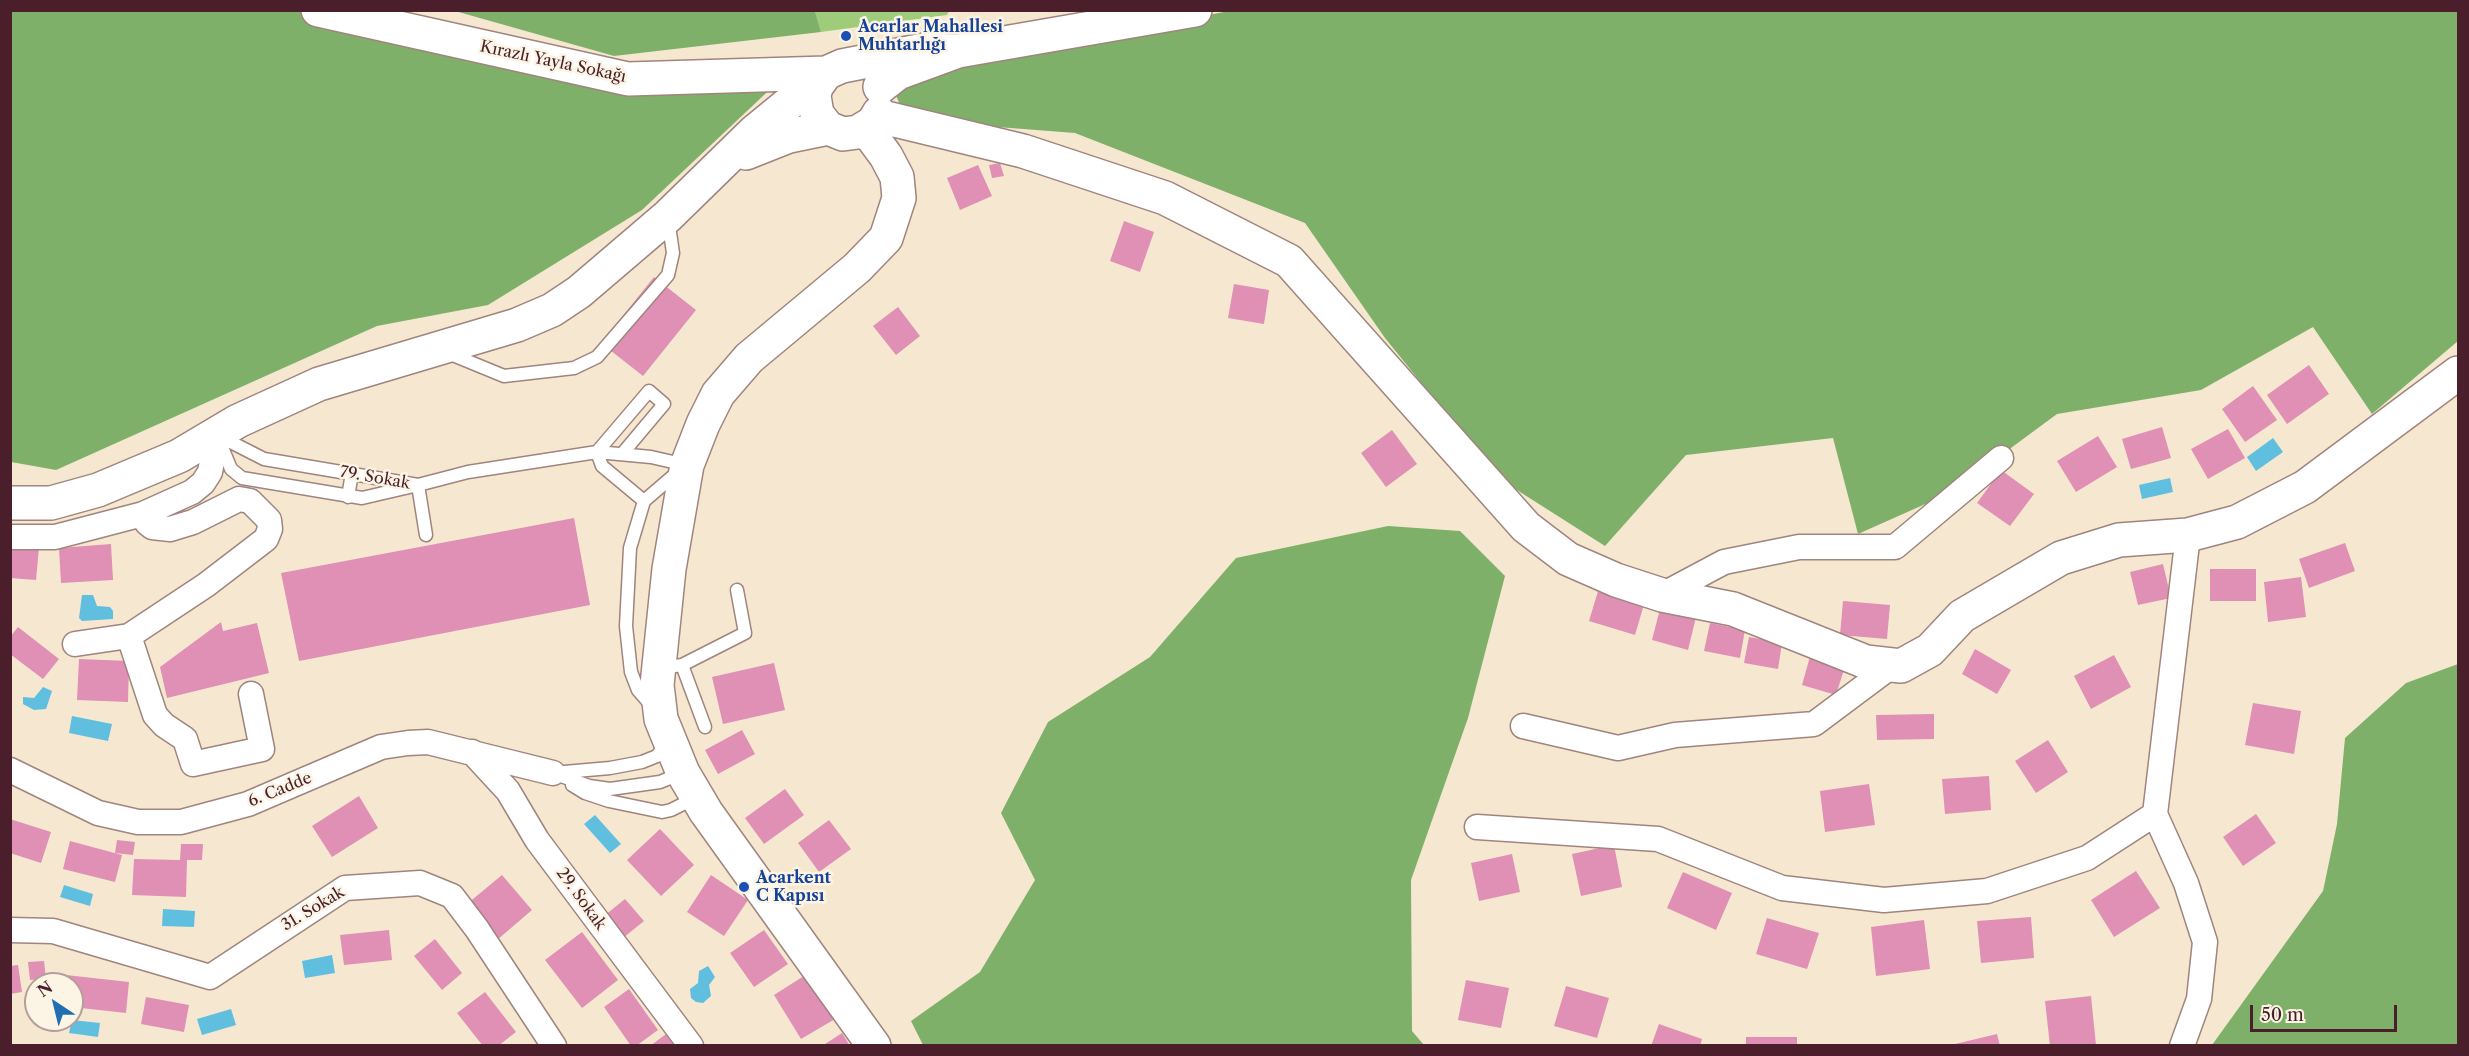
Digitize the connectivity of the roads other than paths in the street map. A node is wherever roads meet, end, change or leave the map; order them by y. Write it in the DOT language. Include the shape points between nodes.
graph roads {
  1 [pos="318,10"];
  2 [pos="1195,10"];
  3 [pos="958,51"];
  4 [pos="838,69"];
  5 [pos="875,111"];
  6 [pos="828,128"];
  7 [pos="726,163"];
  8 [pos="668,216"];
  9 [pos="436,347"];
  10 [pos="2458,373"];
  11 [pos="217,435"];
  12 [pos="597,452"];
  13 [pos="622,454"];
  14 [pos="2001,458"];
  15 [pos="687,465"];
  16 [pos="352,473"];
  17 [pos="418,485"];
  18 [pos="348,496"];
  19 [pos="644,501"];
  20 [pos="10,503"];
  21 [pos="142,514"];
  22 [pos="426,535"];
  23 [pos="2188,535"];
  24 [pos="10,537"];
  25 [pos="737,590"];
  26 [pos="1662,595"];
  27 [pos="129,636"];
  28 [pos="75,644"];
  29 [pos="1893,665"];
  30 [pos="670,667"];
  31 [pos="252,694"];
  32 [pos="1522,726"];
  33 [pos="705,728"];
  34 [pos="666,729"];
  35 [pos="472,752"];
  36 [pos="10,770"];
  37 [pos="553,773"];
  38 [pos="690,785"];
  39 [pos="2155,814"];
  40 [pos="1477,827"];
  41 [pos="10,930"];
  42 [pos="554,1046"];
  43 [pos="691,1046"];
  44 [pos="874,1046"];
  45 [pos="2182,1046"];
  1 -- 4 [label="street, Kırazlı Yayla Sokağı" via="628,79"];
  2 -- 3 [label="street"];
  3 -- 4 [label="street, Kırazlı Yayla Sokağı" via="924,50"];
  3 -- 5 [label="street" via="898,73"];
  4 -- 5 [label="street" via="868,72"];
  4 -- 6 [label="street" via="816,87 814,96 817,114"];
  4 -- 7 [label="street" via="754,132"];
  5 -- 6 [label="street" via="851,134"];
  5 -- 15 [label="street" via="886,156 897,177 899,198 886,238 857,268 748,358 718,394"];
  5 -- 26 [label="street" via="1023,151 1165,198 1289,261 1526,527 1568,559"];
  6 -- 7 [label="street" via="766,143"];
  7 -- 8 [label="street"];
  8 -- 9 [label="street" via="579,292 552,310 517,325"];
  8 -- 9 [label="lane" via="673,254 669,275 597,357 574,368 504,376"];
  9 -- 11 [label="street" via="405,347 362,355 286,381 236,408"];
  10 -- 23 [label="street" via="2306,487 2237,522"];
  11 -- 16 [label="lane, 79. Sokak" via="264,459"];
  11 -- 18 [label="lane, 79. Sokak" via="231,469 242,478"];
  11 -- 20 [label="street" via="179,456 98,490 51,503"];
  11 -- 21 [label="street" via="210,472 203,483 192,492"];
  12 -- 13 [label="lane"];
  12 -- 13 [label="lane" via="649,391 664,404"];
  12 -- 17 [label="lane" via="489,468"];
  12 -- 19 [label="lane" via="602,466"];
  13 -- 15 [label="lane"];
  14 -- 26 [label="street" via="1894,547 1799,547 1724,562"];
  15 -- 19 [label="lane"];
  15 -- 30 [label="street" via="669,569"];
  16 -- 17 [label="lane, 79. Sokak"];
  16 -- 18 [label="lane"];
  17 -- 18 [label="lane, 79. Sokak" via="362,498"];
  17 -- 22 [label="lane"];
  19 -- 34 [label="lane" via="630,548 626,626 631,672 638,690"];
  21 -- 24 [label="street" via="55,537"];
  21 -- 27 [label="street" via="152,527 170,529 238,499 250,501 263,511 270,520 270,529 253,552"];
  23 -- 29 [label="street" via="2119,540 2061,558 1962,616 1930,650 1901,666"];
  23 -- 39 [label="street"];
  25 -- 30 [label="lane" via="745,633"];
  26 -- 29 [label="street" via="1733,609 1866,662"];
  27 -- 28 [label="street"];
  27 -- 31 [label="street" via="155,714 185,739 193,764 262,749"];
  29 -- 32 [label="street" via="1814,724 1675,735 1618,748"];
  30 -- 33 [label="lane"];
  30 -- 34 [label="street" via="657,685"];
  34 -- 37 [label="lane" via="657,756 642,762"];
  34 -- 38 [label="street"];
  35 -- 36 [label="street, 6. Cadde" via="428,742 381,747 248,804 181,822 138,822 98,813"];
  35 -- 37 [label="street, 6. Cadde"];
  35 -- 43 [label="street, 29. Sokak" via="508,791 537,840"];
  37 -- 38 [label="lane" via="609,789 660,782"];
  37 -- 38 [label="lane" via="585,793 649,810 671,810"];
  38 -- 44 [label="street"];
  39 -- 40 [label="street" via="2087,858 1987,891 1884,900 1782,888 1658,839"];
  39 -- 45 [label="street" via="2186,883 2205,942 2199,999"];
  41 -- 42 [label="street, 31. Sokak" via="53,931 210,976 345,888 420,883 452,896"];
}
